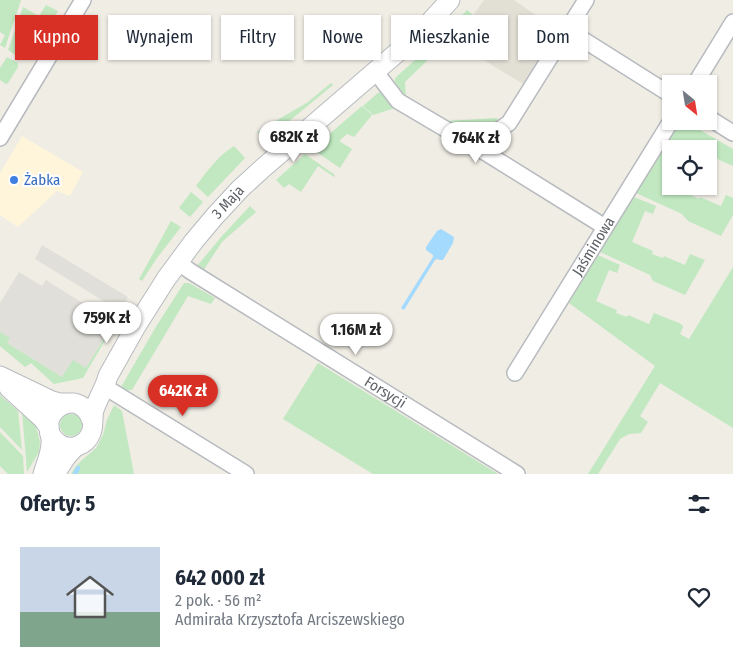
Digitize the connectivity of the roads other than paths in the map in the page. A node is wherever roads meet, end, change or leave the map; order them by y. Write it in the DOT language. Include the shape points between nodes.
graph roads {
  1 [pos="83,0"];
  2 [pos="450,0"];
  3 [pos="586,0"];
  4 [pos="577,15"];
  5 [pos="733,22"];
  6 [pos="588,43"];
  7 [pos="549,60"];
  8 [pos="375,71"];
  9 [pos="701,75"];
  10 [pos="662,89"];
  11 [pos="718,124"];
  12 [pos="665,130"];
  13 [pos="733,133"];
  14 [pos="0,138"];
  15 [pos="470,143"];
  16 [pos="605,227"];
  17 [pos="178,262"];
  18 [pos="515,373"];
  19 [pos="0,376"];
  20 [pos="0,380"];
  21 [pos="106,382"];
  22 [pos="71,403"];
  23 [pos="92,421"];
  24 [pos="49,431"];
  25 [pos="75,447"];
  26 [pos="43,474"];
  27 [pos="55,474"];
  28 [pos="246,474"];
  29 [pos="517,474"];
  1 -- 14 [label="street"];
  2 -- 8 [label="street, 3 Maja" via="421,32"];
  3 -- 4 [label="street"];
  5 -- 9 [label="street"];
  6 -- 10 [label="street"];
  7 -- 15 [label="street" via="508,123 493,134"];
  8 -- 15 [label="street" via="398,101"];
  8 -- 17 [label="street, 3 Maja" via="240,189"];
  11 -- 13 [label="street"];
  12 -- 16 [label="street, Jaśminowa"];
  15 -- 16 [label="street"];
  16 -- 18 [label="street, Jaśminowa"];
  17 -- 21 [label="street, 3 Maja" via="150,303"];
  17 -- 29 [label="street, Forsycji"];
  19 -- 22 [label="street" via="52,401"];
  20 -- 24 [label="street" via="46,422"];
  21 -- 22 [label="street, 3 Maja" via="98,382 79,402"];
  21 -- 23 [label="street, 3 Maja"];
  21 -- 28 [label="street"];
  22 -- 23 [label="street" via="86,410"];
  22 -- 24 [label="street, 3 Maja" via="62,405 51,414"];
  23 -- 25 [label="street, 3 Maja" via="91,435"];
  24 -- 25 [label="street" via="58,444"];
  24 -- 26 [label="street, 3 Maja" via="52,441"];
  25 -- 27 [label="street, 3 Maja"];
}
